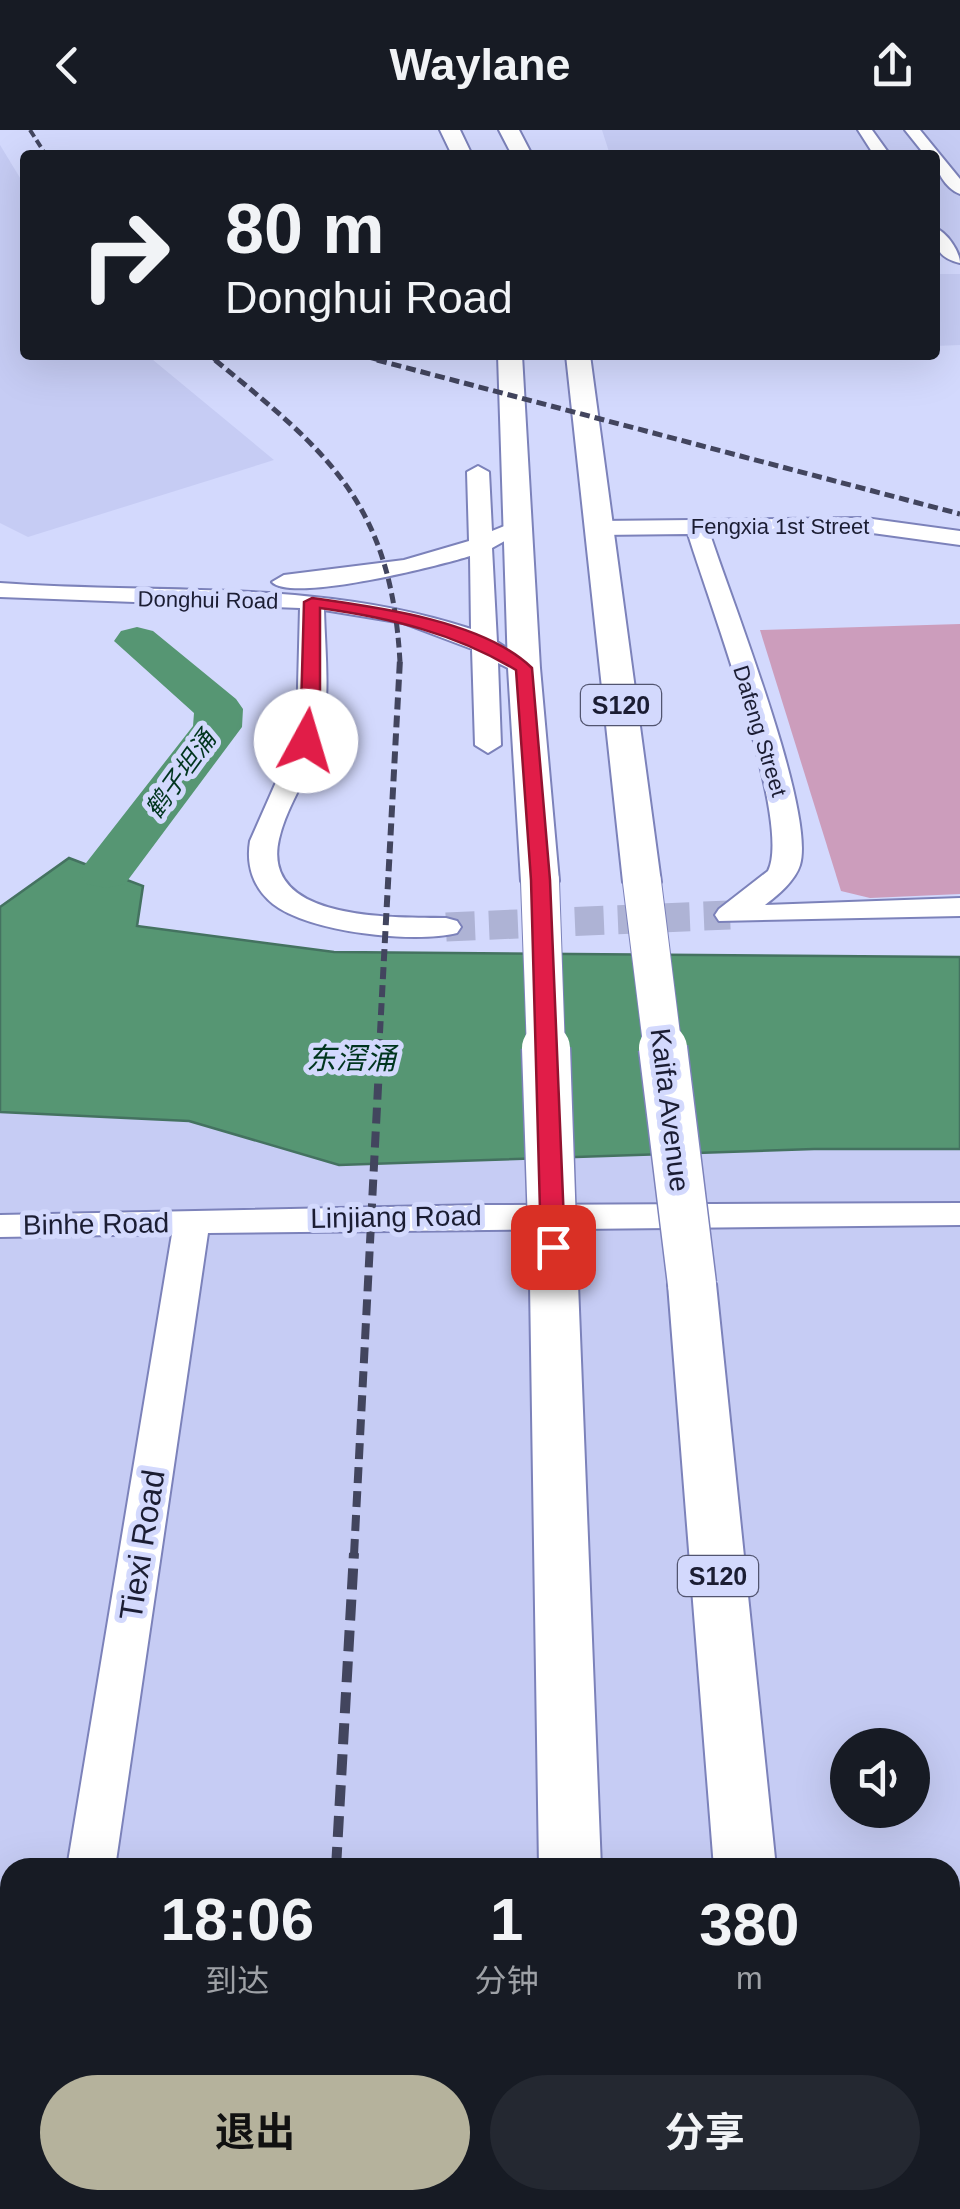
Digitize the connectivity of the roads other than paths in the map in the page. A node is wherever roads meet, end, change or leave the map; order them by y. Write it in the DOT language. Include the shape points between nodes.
graph roads {
  1 [pos="912,130"];
  2 [pos="929,150"];
  3 [pos="940,164"];
  4 [pos="960,189"];
  5 [pos="940,240"];
  6 [pos="960,258"];
  7 [pos="510,360"];
  8 [pos="579,360"];
  9 [pos="478,472"];
  10 [pos="518,526"];
  11 [pos="697,526"];
  12 [pos="599,528"];
  13 [pos="960,538"];
  14 [pos="479,547"];
  15 [pos="0,574"];
  16 [pos="0,590"];
  17 [pos="312,602"];
  18 [pos="485,644"];
  19 [pos="524,668"];
  20 [pos="488,745"];
  21 [pos="960,907"];
  22 [pos="446,927"];
  23 [pos="960,1214"];
  24 [pos="192,1222"];
  25 [pos="0,1226"];
  26 [pos="94,1858"];
  27 [pos="570,1858"];
  28 [pos="744,1858"];
  1 -- 2 [label="street"];
  3 -- 4 [label="street"];
  5 -- 6 [label="street"];
  7 -- 10 [label="main road"];
  8 -- 12 [label="main road, Kaifa Avenue / S120"];
  9 -- 14 [label="street"];
  10 -- 14 [label="street, Donghui Road"];
  10 -- 19 [label="main road"];
  11 -- 12 [label="street, Fengxia 1st Street"];
  11 -- 13 [label="street, Fengxia 1st Street" via="865,524"];
  11 -- 21 [label="street, Dafeng Street" via="780,787 790,844 774,884 730,915"];
  12 -- 28 [label="main road, Kaifa Avenue / S120, bridge" via="692,1284"];
  14 -- 15 [label="street, Donghui Road" via="406,569 270,583 77,583"];
  14 -- 18 [label="street"];
  16 -- 17 [label="street, Donghui Road"];
  17 -- 18 [label="street, Donghui Road" via="398,614"];
  17 -- 22 [label="street" via="312,717 269,829 262,857 267,880 302,910 344,920"];
  18 -- 19 [label="street, Donghui Road"];
  18 -- 20 [label="street"];
  19 -- 27 [label="main road, bridge" via="540,880"];
  23 -- 24 [label="street, Linjiang Road"];
  24 -- 25 [label="street, Binhe Road"];
  24 -- 26 [label="street, Tiexi Road"];
}
